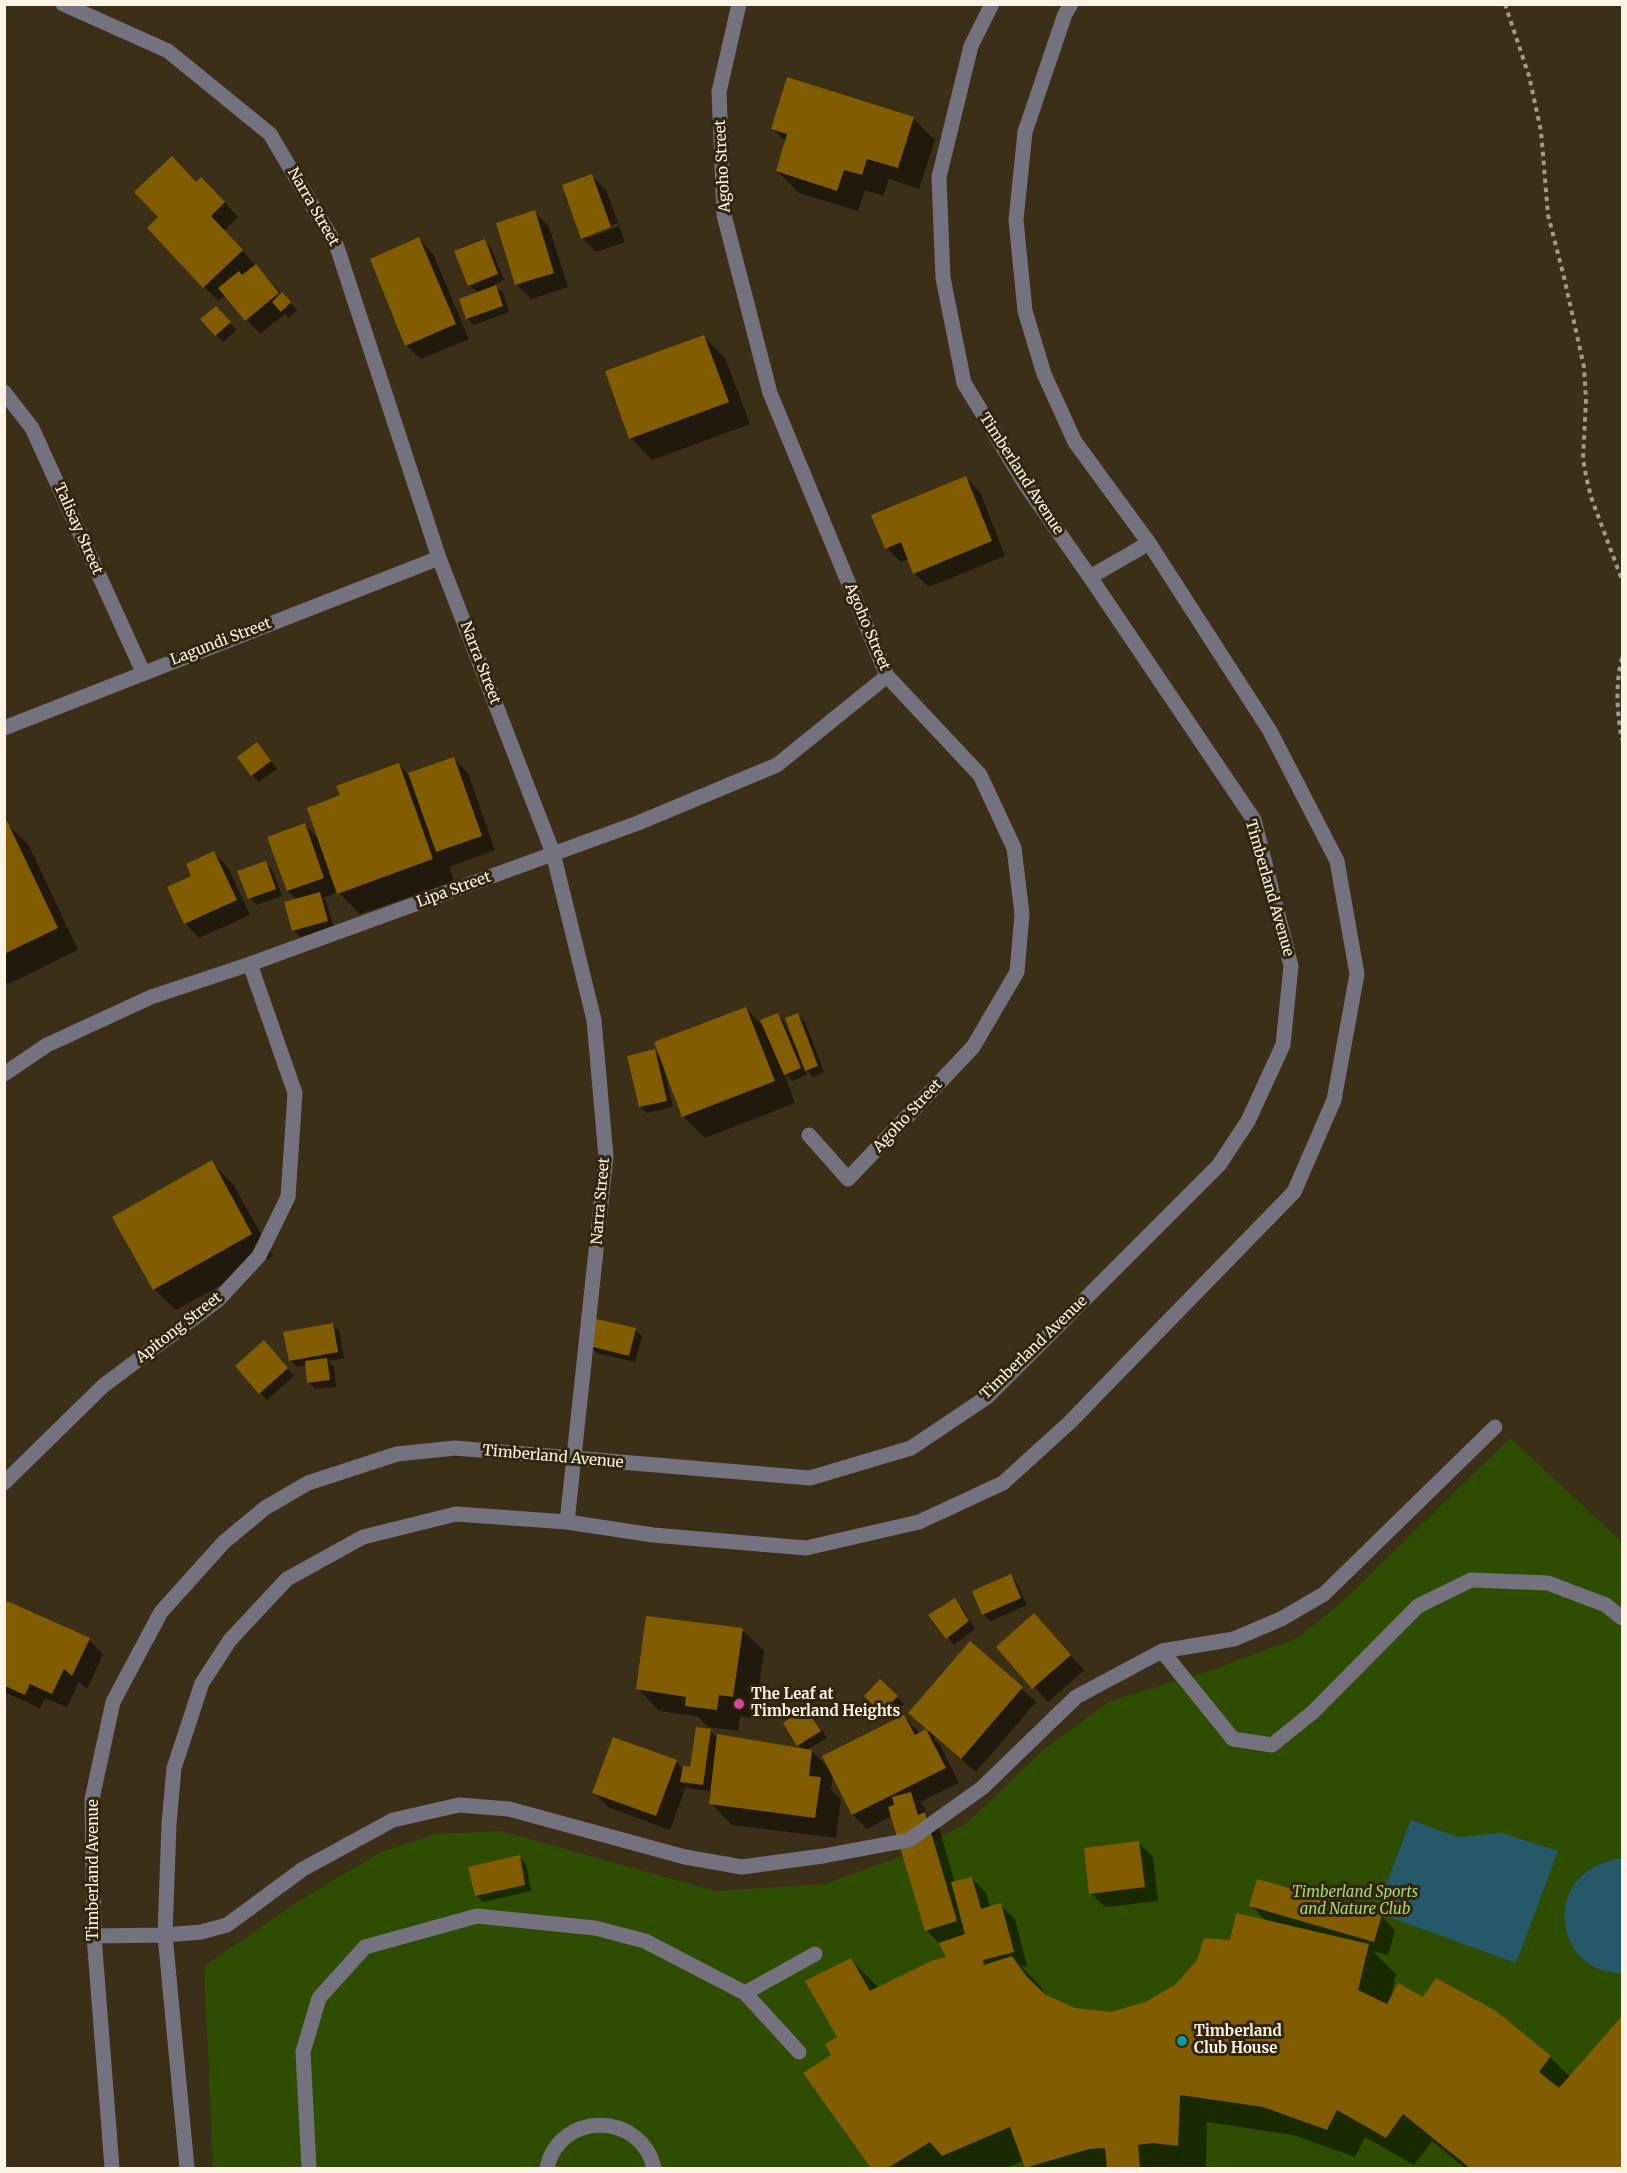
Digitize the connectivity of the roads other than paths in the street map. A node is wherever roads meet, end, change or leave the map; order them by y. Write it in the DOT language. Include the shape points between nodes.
graph roads {
  1 [pos="63,4"];
  2 [pos="739,4"];
  3 [pos="992,4"];
  4 [pos="1071,4"];
  5 [pos="4,392"];
  6 [pos="1149,543"];
  7 [pos="439,558"];
  8 [pos="1090,577"];
  9 [pos="143,672"];
  10 [pos="887,676"];
  11 [pos="4,728"];
  12 [pos="553,853"];
  13 [pos="250,964"];
  14 [pos="4,1074"];
  15 [pos="809,1135"];
  16 [pos="1495,1427"];
  17 [pos="574,1459"];
  18 [pos="4,1483"];
  19 [pos="567,1522"];
  20 [pos="1623,1618"];
  21 [pos="1162,1651"];
  22 [pos="165,1935"];
  23 [pos="93,1936"];
  24 [pos="815,1954"];
  25 [pos="745,1993"];
  26 [pos="799,2052"];
  27 [pos="112,2169"];
  28 [pos="187,2169"];
  29 [pos="309,2169"];
  30 [pos="547,2169"];
  31 [pos="654,2169"];
  1 -- 7 [label="street, Narra Street" via="168,51 270,134 337,247"];
  2 -- 10 [label="street, Agoho Street" via="719,92 724,214 770,393"];
  3 -- 8 [label="street, Timberland Avenue" via="971,46 939,177 943,278 964,383 1027,487"];
  4 -- 6 [label="street" via="1025,132 1016,220 1025,311 1044,374 1075,442"];
  5 -- 9 [label="street, Talisay Street" via="32,428"];
  6 -- 8 [label="street"];
  6 -- 19 [label="street" via="1270,731 1337,861 1357,974 1334,1100 1294,1192 1069,1423 1003,1483 920,1522 806,1548 652,1535"];
  7 -- 9 [label="street, Lagundi Street"];
  7 -- 12 [label="street, Narra Street"];
  8 -- 17 [label="street, Timberland Avenue" via="1254,820 1291,966 1283,1045 1248,1121 1219,1165 987,1397 910,1448 810,1478"];
  9 -- 11 [label="street, Lagundi Street"];
  10 -- 12 [label="street, Lipa Street" via="777,765 638,823"];
  10 -- 15 [label="street, Agoho Street" via="980,775 1014,848 1022,914 1017,972 973,1047 848,1179"];
  12 -- 13 [label="street, Lipa Street"];
  12 -- 17 [label="street, Narra Street" via="594,1020 606,1157"];
  13 -- 14 [label="street, Lipa Street" via="151,997 47,1045"];
  13 -- 18 [label="street, Apitong Street" via="295,1093 288,1197 259,1256 218,1300 103,1386"];
  16 -- 21 [label="street" via="1324,1594 1281,1619 1234,1639"];
  17 -- 19 [label="street, Narra Street"];
  17 -- 23 [label="street, Timberland Avenue" via="455,1448 397,1454 308,1483 265,1508 224,1542 161,1612 113,1702 92,1799"];
  19 -- 22 [label="street" via="456,1515 363,1537 287,1579 230,1640 202,1683 174,1768"];
  20 -- 21 [label="street" via="1606,1605 1548,1583 1471,1580 1418,1606 1313,1712 1272,1745 1233,1739"];
  21 -- 22 [label="street" via="1076,1697 982,1788 909,1840 742,1867 685,1857 509,1809 459,1805 393,1820 303,1869 227,1925"];
  22 -- 23 [label="street"];
  22 -- 28 [label="street"];
  23 -- 27 [label="street, Timberland Avenue"];
  24 -- 25 [label="street"];
  25 -- 26 [label="street"];
  25 -- 29 [label="street" via="645,1941 595,1928 477,1916 366,1947 319,1998 303,2052"];
  30 -- 31 [label="street" via="554,2150 566,2137 581,2128 598,2125 632,2135 645,2148"];
}
